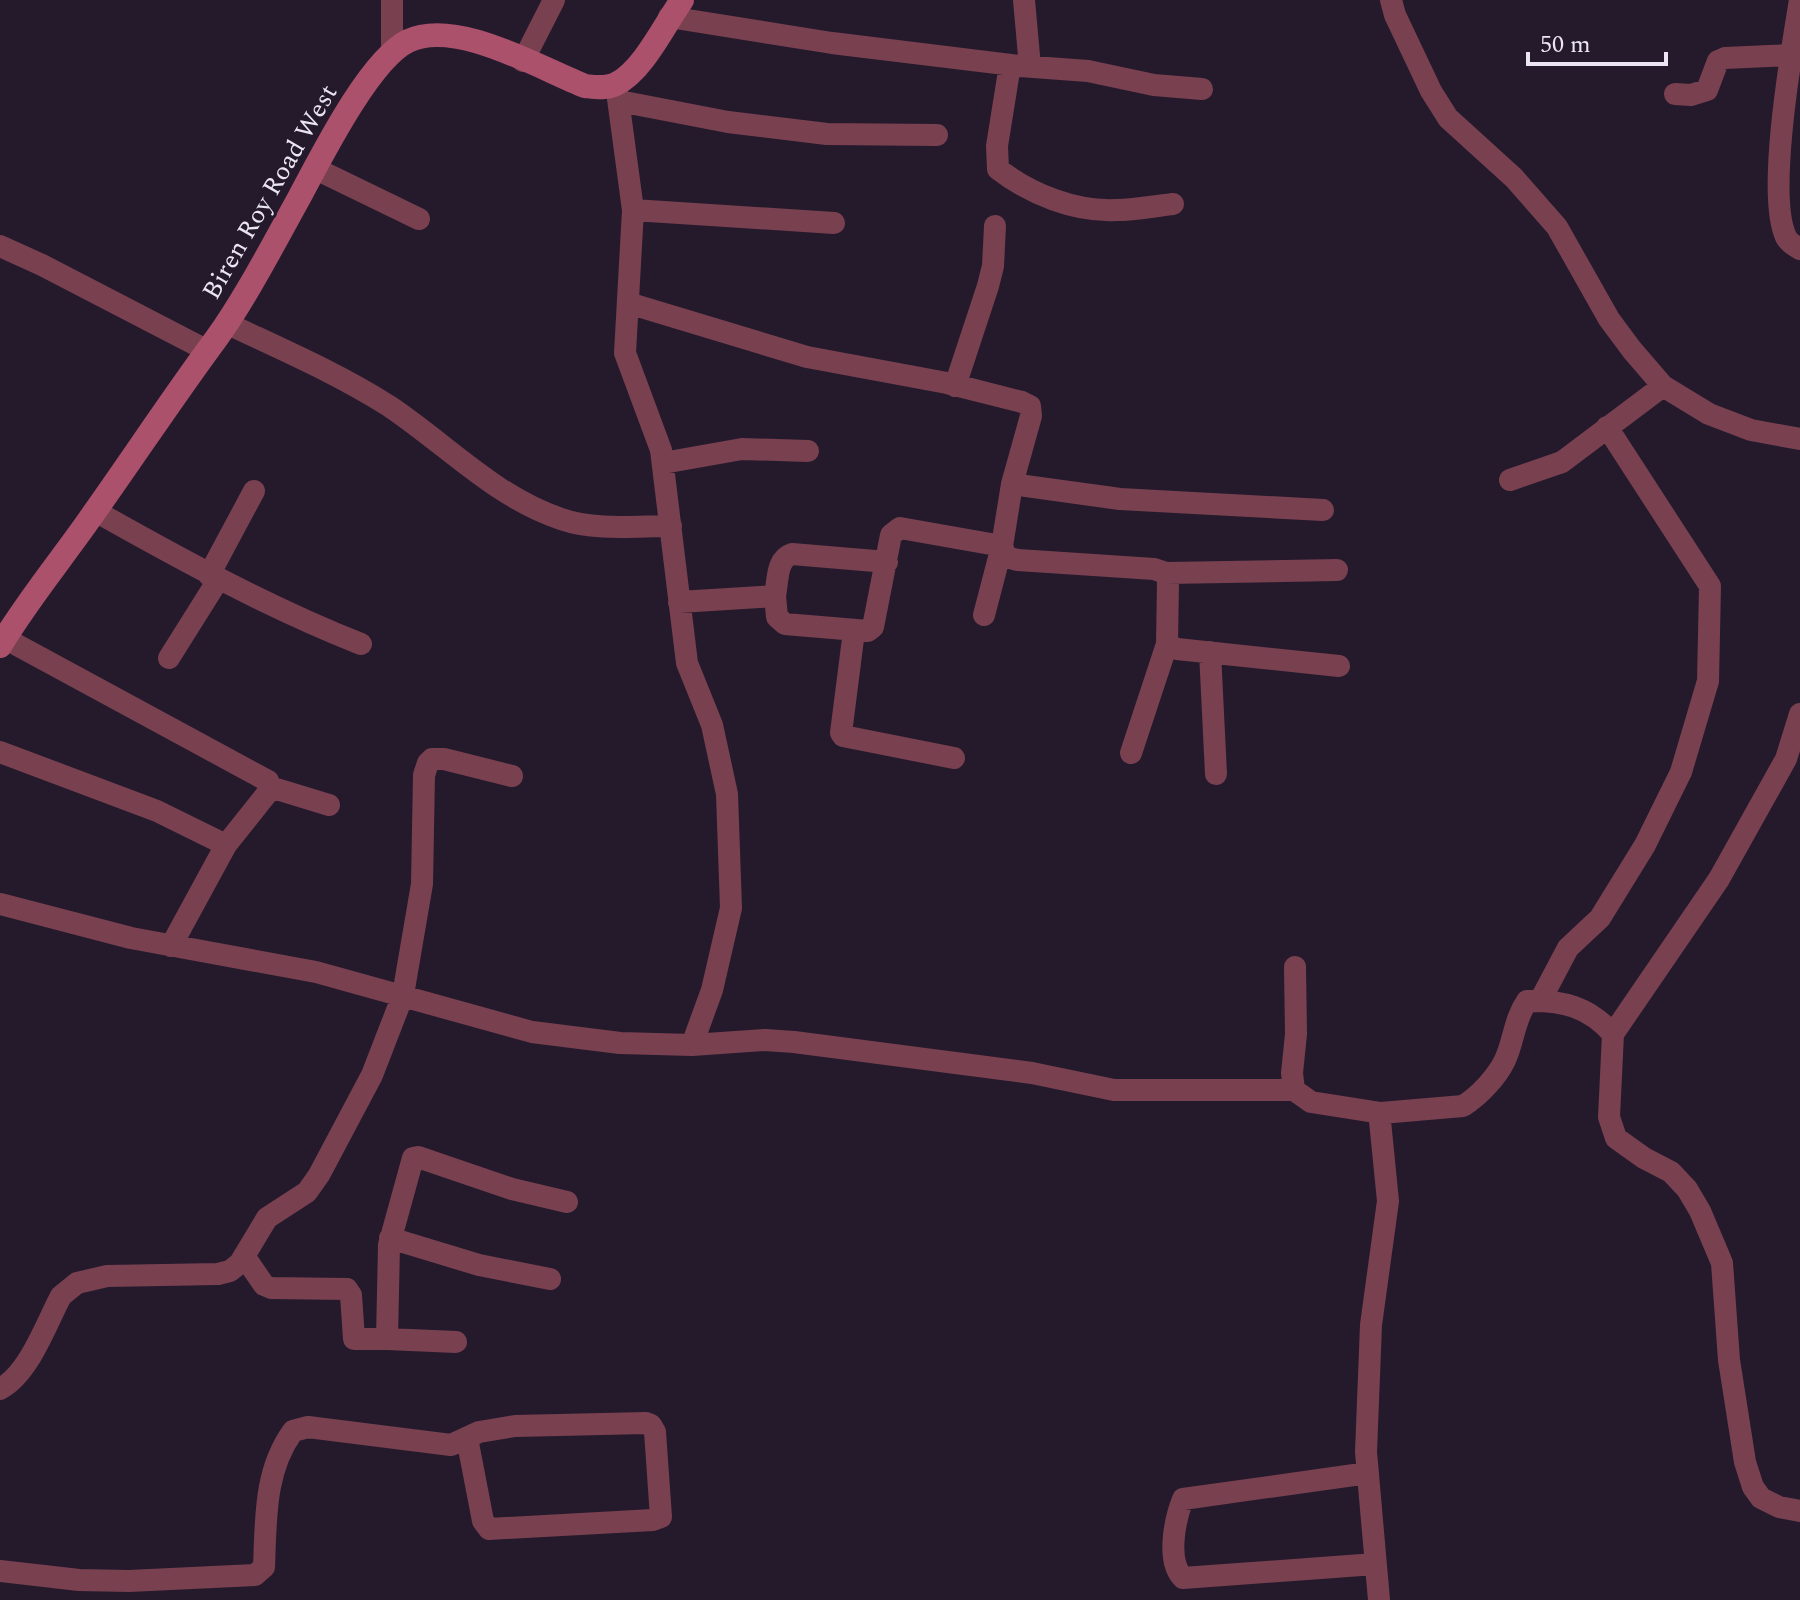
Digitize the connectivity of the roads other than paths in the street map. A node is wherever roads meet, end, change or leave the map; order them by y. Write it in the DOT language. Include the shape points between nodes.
graph roads {
  1 [pos="392,0"];
  2 [pos="554,0"];
  3 [pos="1024,0"];
  4 [pos="1391,0"];
  5 [pos="1800,0"];
  6 [pos="676,9"];
  7 [pos="392,52"];
  8 [pos="1791,55"];
  9 [pos="523,61"];
  10 [pos="1020,66"];
  11 [pos="1202,89"];
  12 [pos="618,93"];
  13 [pos="1675,94"];
  14 [pos="1791,130"];
  15 [pos="937,135"];
  16 [pos="314,168"];
  17 [pos="1173,204"];
  18 [pos="633,210"];
  19 [pos="419,219"];
  20 [pos="834,223"];
  21 [pos="995,226"];
  22 [pos="0,246"];
  23 [pos="1800,249"];
  24 [pos="628,303"];
  25 [pos="226,323"];
  26 [pos="206,350"];
  27 [pos="955,386"];
  28 [pos="1663,386"];
  29 [pos="1607,427"];
  30 [pos="1799,444"];
  31 [pos="808,451"];
  32 [pos="663,463"];
  33 [pos="1510,480"];
  34 [pos="1012,484"];
  35 [pos="254,491"];
  36 [pos="1323,510"];
  37 [pos="95,511"];
  38 [pos="671,526"];
  39 [pos="1002,546"];
  40 [pos="887,562"];
  41 [pos="1337,570"];
  42 [pos="1166,573"];
  43 [pos="214,578"];
  44 [pos="775,596"];
  45 [pos="679,602"];
  46 [pos="984,615"];
  47 [pos="854,631"];
  48 [pos="2,642"];
  49 [pos="361,644"];
  50 [pos="1167,644"];
  51 [pos="1210,652"];
  52 [pos="169,658"];
  53 [pos="1339,666"];
  54 [pos="1800,714"];
  55 [pos="0,752"];
  56 [pos="1131,753"];
  57 [pos="954,758"];
  58 [pos="1216,774"];
  59 [pos="512,776"];
  60 [pos="270,787"];
  61 [pos="329,805"];
  62 [pos="226,845"];
  63 [pos="0,904"];
  64 [pos="171,946"];
  65 [pos="1295,967"];
  66 [pos="403,995"];
  67 [pos="1540,1001"];
  68 [pos="1613,1034"];
  69 [pos="692,1045"];
  70 [pos="1294,1090"];
  71 [pos="1381,1113"];
  72 [pos="567,1202"];
  73 [pos="390,1238"];
  74 [pos="244,1256"];
  75 [pos="550,1279"];
  76 [pos="387,1339"];
  77 [pos="456,1342"];
  78 [pos="0,1389"];
  79 [pos="467,1438"];
  80 [pos="1368,1473"];
  81 [pos="1800,1511"];
  82 [pos="1375,1564"];
  83 [pos="0,1571"];
  84 [pos="1379,1600"];
  1 -- 7 [label="street"];
  2 -- 9 [label="street"];
  3 -- 10 [label="street"];
  4 -- 28 [label="street" via="1448,118 1514,178 1557,227 1609,319"];
  5 -- 8 [label="street"];
  6 -- 10 [label="street" via="802,39"];
  6 -- 12 [label="main road"];
  7 -- 9 [label="main road, Biren Roy Road West" via="425,36 449,36"];
  7 -- 16 [label="main road, Biren Roy Road West"];
  8 -- 13 [label="street" via="1725,58 1718,61 1707,90"];
  8 -- 14 [label="street"];
  9 -- 12 [label="main road, Biren Roy Road West"];
  10 -- 11 [label="street"];
  10 -- 17 [label="street" via="997,146 998,169 1071,205 1114,211"];
  12 -- 15 [label="street" via="728,122 827,134"];
  12 -- 18 [label="street"];
  14 -- 23 [label="street" via="1780,197 1784,228"];
  16 -- 19 [label="street"];
  16 -- 25 [label="main road, Biren Roy Road West"];
  18 -- 20 [label="street"];
  18 -- 24 [label="street"];
  21 -- 27 [label="street" via="988,286"];
  22 -- 26 [label="street"];
  24 -- 27 [label="street" via="807,357"];
  24 -- 32 [label="street" via="625,353"];
  25 -- 26 [label="main road, Biren Roy Road West"];
  25 -- 38 [label="street" via="345,379 474,473 562,520"];
  26 -- 37 [label="main road, Biren Roy Road West"];
  27 -- 34 [label="street" via="1030,406"];
  28 -- 29 [label="street"];
  28 -- 30 [label="street" via="1709,414"];
  29 -- 33 [label="street" via="1562,462"];
  29 -- 67 [label="street" via="1710,586 1708,681 1681,772 1645,845 1600,918 1568,948"];
  31 -- 32 [label="street" via="742,449"];
  32 -- 38 [label="street"];
  34 -- 36 [label="street" via="1120,499"];
  34 -- 39 [label="street"];
  35 -- 43 [label="street"];
  37 -- 43 [label="street"];
  37 -- 48 [label="main road, Biren Roy Road West"];
  38 -- 45 [label="street"];
  39 -- 40 [label="street" via="900,528 891,535"];
  39 -- 42 [label="street" via="1006,557 1018,560"];
  39 -- 46 [label="street"];
  40 -- 44 [label="street" via="785,556"];
  40 -- 47 [label="street" via="873,627"];
  41 -- 42 [label="street"];
  42 -- 50 [label="street"];
  43 -- 49 [label="street"];
  43 -- 52 [label="street"];
  44 -- 45 [label="street"];
  44 -- 47 [label="street" via="777,617 785,624"];
  45 -- 69 [label="street" via="687,663 712,725 726,785 732,891 712,990"];
  47 -- 57 [label="street" via="843,736"];
  48 -- 60 [label="street" via="261,776"];
  50 -- 51 [label="street"];
  50 -- 56 [label="street"];
  51 -- 53 [label="street"];
  51 -- 58 [label="street"];
  54 -- 68 [label="street" via="1786,759 1719,879"];
  55 -- 62 [label="street" via="157,811"];
  59 -- 66 [label="street" via="444,759 428,763 422,884"];
  60 -- 61 [label="street"];
  60 -- 62 [label="street"];
  62 -- 64 [label="street"];
  63 -- 64 [label="street"];
  64 -- 66 [label="street" via="316,972"];
  65 -- 70 [label="street"];
  66 -- 69 [label="street" via="532,1032"];
  66 -- 74 [label="street" via="372,1075 319,1175 307,1192 267,1218"];
  67 -- 68 [label="street" via="1586,1010"];
  67 -- 71 [label="street" via="1527,1001 1505,1061 1474,1099 1463,1106"];
  68 -- 81 [label="street" via="1609,1117 1616,1138 1671,1172 1700,1211 1722,1263 1729,1360 1753,1487 1761,1498"];
  69 -- 70 [label="street" via="794,1042 1032,1073 1114,1090"];
  70 -- 71 [label="street" via="1311,1102"];
  71 -- 80 [label="street" via="1388,1201 1371,1325"];
  72 -- 73 [label="street" via="418,1157 411,1162"];
  73 -- 75 [label="street" via="479,1265"];
  73 -- 76 [label="street"];
  74 -- 76 [label="street" via="271,1288 347,1289 354,1339"];
  74 -- 78 [label="street" via="230,1271 218,1274 107,1276 77,1283 61,1296 21,1371"];
  76 -- 77 [label="street"];
  79 -- 79 [label="street" via="489,1529 661,1517 651,1425 525,1426"];
  79 -- 83 [label="street" via="444,1445 308,1427 293,1431 273,1467 264,1567 255,1575 129,1581"];
  80 -- 82 [label="street"];
  80 -- 82 [label="street" via="1183,1499 1175,1558 1183,1578"];
  82 -- 84 [label="street"];
}
